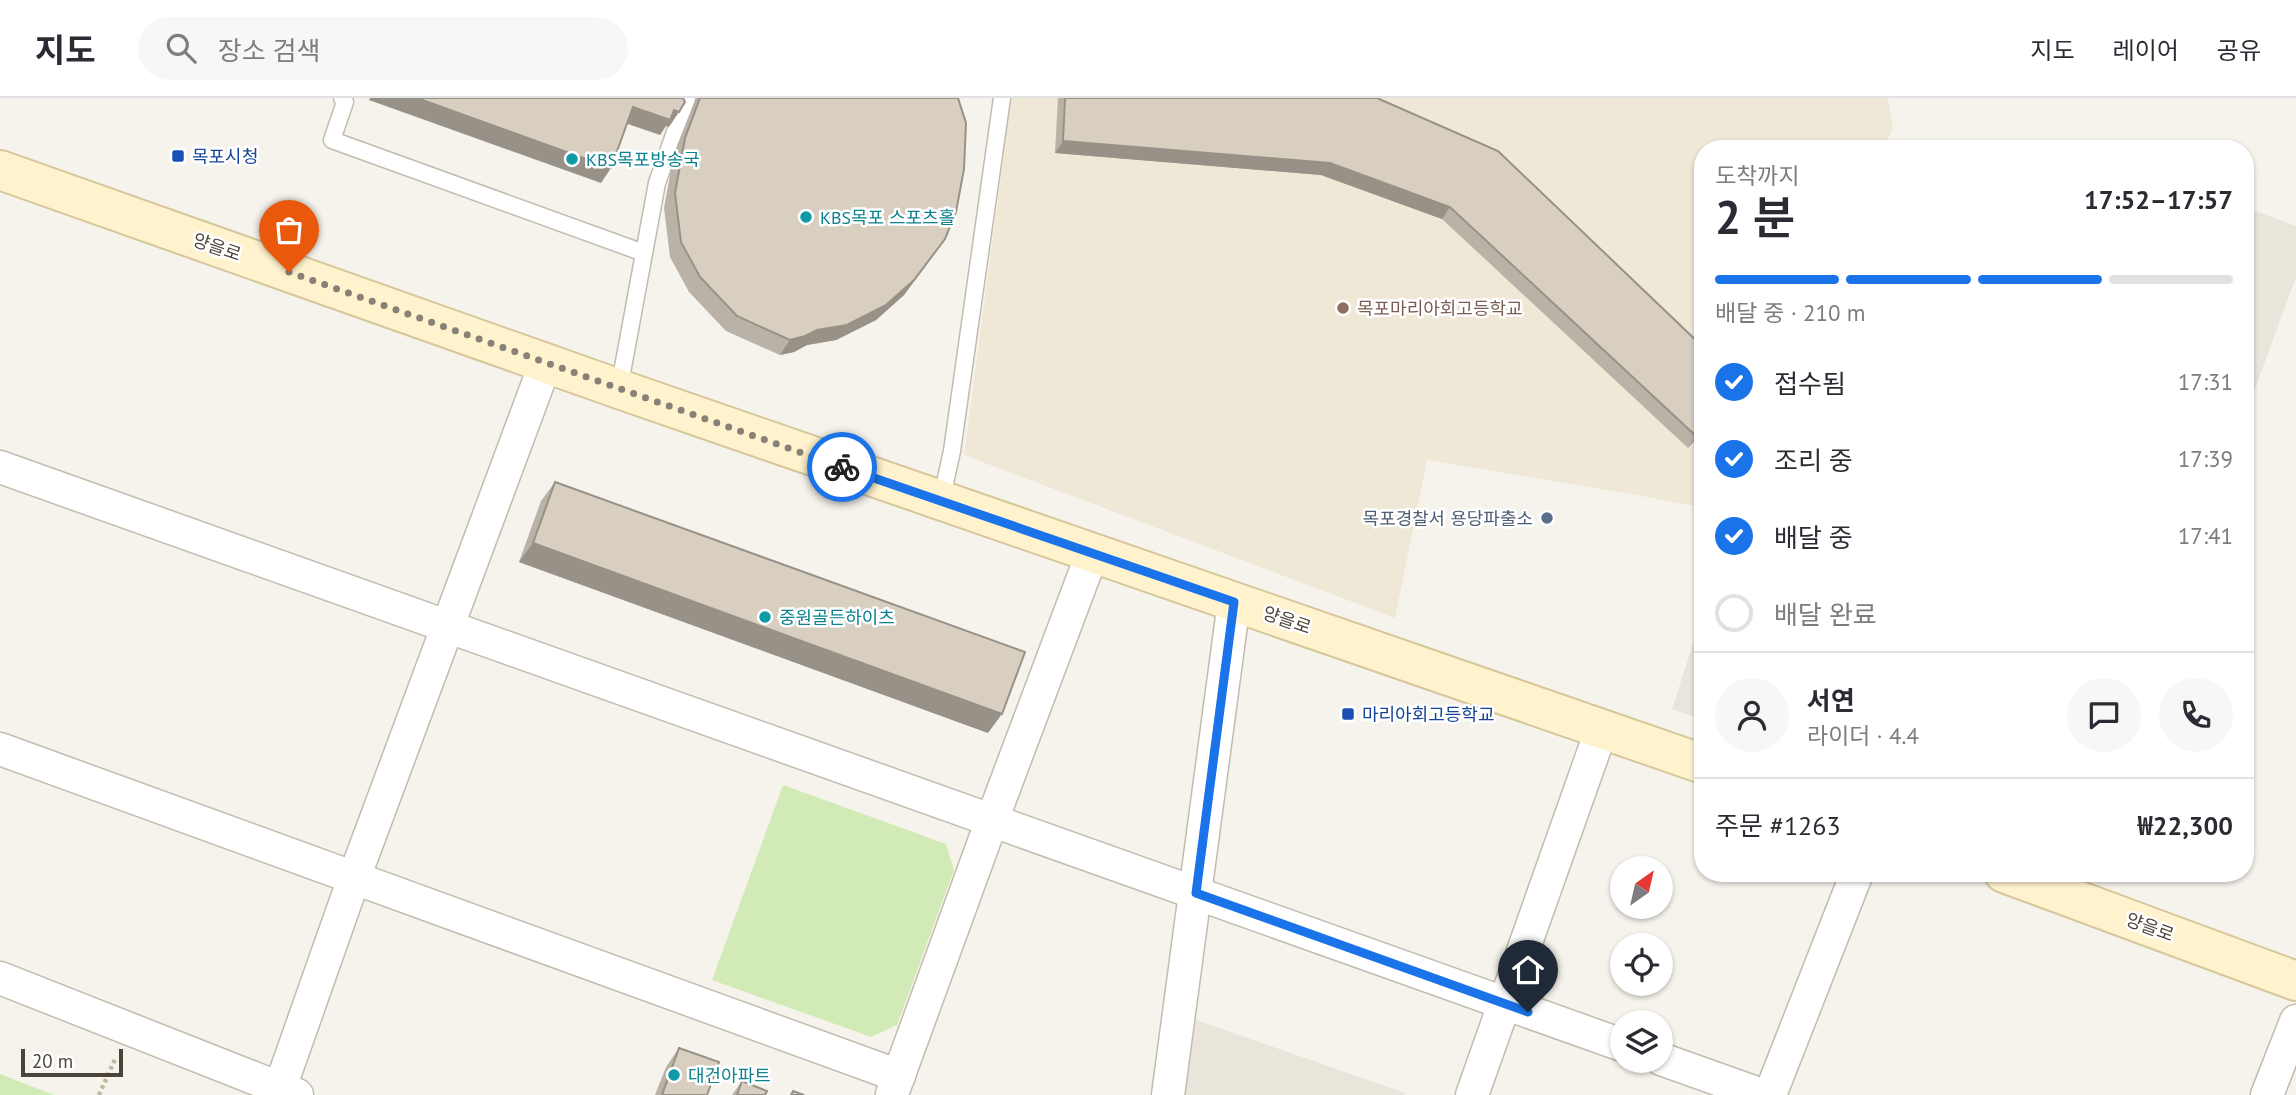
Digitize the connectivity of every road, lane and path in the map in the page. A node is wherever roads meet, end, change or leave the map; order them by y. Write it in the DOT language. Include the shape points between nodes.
graph roads {
  1 [pos="342,98"];
  2 [pos="687,98"];
  3 [pos="1002,98"];
  4 [pos="0,170"];
  5 [pos="644,253"];
  6 [pos="546,362"];
  7 [pos="619,389"];
  8 [pos="0,467"];
  9 [pos="940,501"];
  10 [pos="1092,554"];
  11 [pos="1234,602"];
  12 [pos="447,627"];
  13 [pos="1602,729"];
  14 [pos="0,749"];
  15 [pos="1694,761"];
  16 [pos="992,820"];
  17 [pos="354,878"];
  18 [pos="1853,882"];
  19 [pos="2028,882"];
  20 [pos="1196,893"];
  21 [pos="0,978"];
  22 [pos="2296,981"];
  23 [pos="1505,1003"];
  24 [pos="2296,1021"];
  25 [pos="1610,1041"];
  26 [pos="1673,1063"];
  27 [pos="896,1086"];
  28 [pos="289,1092"];
  29 [pos="1168,1095"];
  30 [pos="1472,1095"];
  31 [pos="1762,1095"];
  32 [pos="1770,1095"];
  33 [pos="2267,1095"];
  1 -- 5 [label="lane" via="345,102 331,140"];
  2 -- 5 [label="lane" via="657,183"];
  3 -- 9 [label="lane" via="952,452"];
  4 -- 6 [label="street, 양을로"];
  5 -- 7 [label="lane"];
  6 -- 7 [label="street, 양을로"];
  6 -- 12 [label="street"];
  7 -- 9 [label="street, 양을로"];
  8 -- 12 [label="street"];
  9 -- 10 [label="street, 양을로"];
  10 -- 11 [label="street, 양을로"];
  10 -- 16 [label="street"];
  11 -- 13 [label="street, 양을로"];
  11 -- 20 [label="street"];
  12 -- 16 [label="street"];
  12 -- 17 [label="street"];
  13 -- 15 [label="street, 양을로"];
  13 -- 23 [label="street"];
  14 -- 17 [label="street"];
  16 -- 20 [label="street"];
  16 -- 27 [label="street"];
  17 -- 27 [label="street"];
  17 -- 28 [label="street"];
  18 -- 32 [label="street"];
  19 -- 22 [label="street, 양을로"];
  20 -- 23 [label="street"];
  20 -- 29 [label="street"];
  21 -- 28 [label="street"];
  23 -- 25 [label="street"];
  23 -- 30 [label="street"];
  24 -- 33 [label="street"];
  26 -- 31 [label="street"];
}
